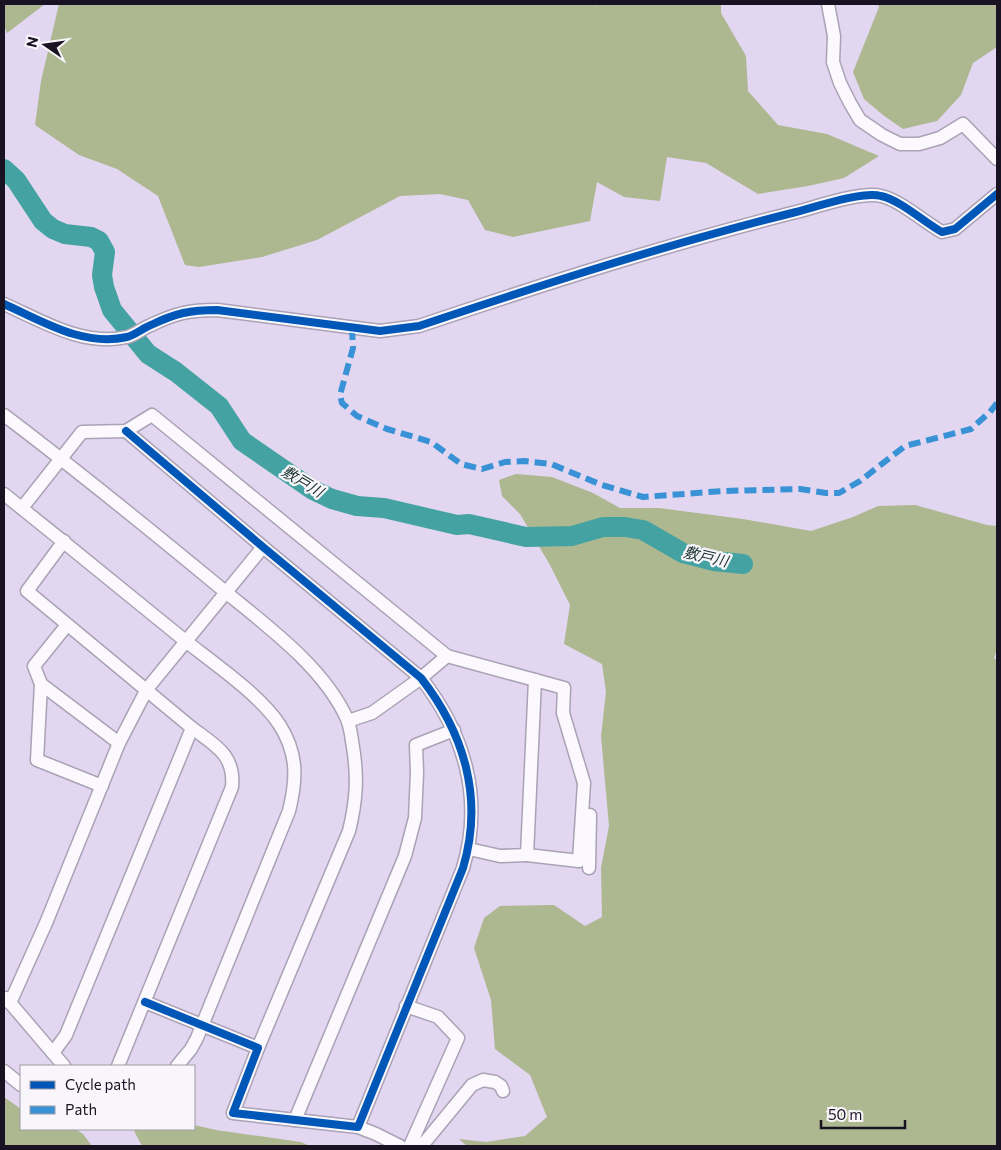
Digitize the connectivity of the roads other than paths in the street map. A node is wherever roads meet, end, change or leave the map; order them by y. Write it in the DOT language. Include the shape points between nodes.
graph roads {
  1 [pos="828,4"];
  2 [pos="997,159"];
  3 [pos="997,194"];
  4 [pos="4,304"];
  5 [pos="4,415"];
  6 [pos="126,431"];
  7 [pos="61,459"];
  8 [pos="4,494"];
  9 [pos="22,508"];
  10 [pos="64,541"];
  11 [pos="263,547"];
  12 [pos="226,593"];
  13 [pos="67,625"];
  14 [pos="185,640"];
  15 [pos="447,656"];
  16 [pos="421,678"];
  17 [pos="535,680"];
  18 [pos="41,684"];
  19 [pos="147,689"];
  20 [pos="348,720"];
  21 [pos="192,728"];
  22 [pos="454,730"];
  23 [pos="119,743"];
  24 [pos="584,783"];
  25 [pos="102,786"];
  26 [pos="469,850"];
  27 [pos="527,856"];
  28 [pos="589,868"];
  29 [pos="7,999"];
  30 [pos="145,1002"];
  31 [pos="406,1006"];
  32 [pos="202,1025"];
  33 [pos="258,1048"];
  34 [pos="53,1053"];
  35 [pos="63,1065"];
  36 [pos="118,1065"];
  37 [pos="178,1065"];
  38 [pos="4,1071"];
  39 [pos="20,1084"];
  40 [pos="504,1091"];
  41 [pos="295,1120"];
  42 [pos="358,1127"];
  43 [pos="400,1146"];
  44 [pos="410,1146"];
  45 [pos="416,1146"];
  1 -- 2 [label="street" via="834,36 833,62 840,83 860,120 900,144 919,144 940,138 963,124"];
  3 -- 4 [label="street" via="955,229 942,232 881,196 842,200 609,263 399,330 380,331 195,310 181,312 128,337 102,340 66,332"];
  5 -- 7 [label="street"];
  6 -- 7 [label="street" via="82,432"];
  6 -- 11 [label="street"];
  6 -- 15 [label="street" via="152,415"];
  7 -- 9 [label="street"];
  7 -- 12 [label="street"];
  8 -- 9 [label="street"];
  9 -- 10 [label="street"];
  10 -- 13 [label="street" via="27,591"];
  10 -- 14 [label="street"];
  11 -- 12 [label="street"];
  11 -- 16 [label="street"];
  12 -- 14 [label="street"];
  12 -- 20 [label="street" via="274,632 322,678"];
  13 -- 18 [label="street" via="34,666"];
  13 -- 19 [label="street"];
  14 -- 19 [label="street"];
  14 -- 32 [label="street" via="269,711 289,743 296,780 290,811"];
  15 -- 16 [label="street"];
  15 -- 17 [label="street"];
  16 -- 20 [label="street" via="372,713"];
  16 -- 22 [label="street"];
  17 -- 24 [label="street" via="564,688 563,713"];
  17 -- 27 [label="street"];
  18 -- 23 [label="street"];
  18 -- 25 [label="street" via="38,760"];
  19 -- 21 [label="street"];
  19 -- 23 [label="street"];
  20 -- 33 [label="street" via="357,778 349,831"];
  21 -- 30 [label="street" via="230,760 232,788"];
  21 -- 34 [label="street" via="66,1035"];
  22 -- 26 [label="street" via="470,786 473,817"];
  22 -- 41 [label="street" via="416,745 415,818 404,856"];
  23 -- 25 [label="street"];
  24 -- 27 [label="street" via="579,861"];
  24 -- 28 [label="street" via="590,796"];
  25 -- 29 [label="street" via="46,923"];
  26 -- 27 [label="street" via="500,856"];
  26 -- 31 [label="street"];
  29 -- 34 [label="street"];
  30 -- 32 [label="street"];
  30 -- 36 [label="street"];
  31 -- 42 [label="street"];
  31 -- 44 [label="street" via="438,1017 458,1038"];
  32 -- 33 [label="street"];
  32 -- 37 [label="street" via="191,1049"];
  33 -- 41 [label="street" via="234,1113"];
  34 -- 35 [label="street"];
  38 -- 39 [label="street"];
  40 -- 45 [label="street" via="495,1082 483,1080 472,1085 425,1142"];
  41 -- 42 [label="street"];
  42 -- 43 [label="street"];
}
